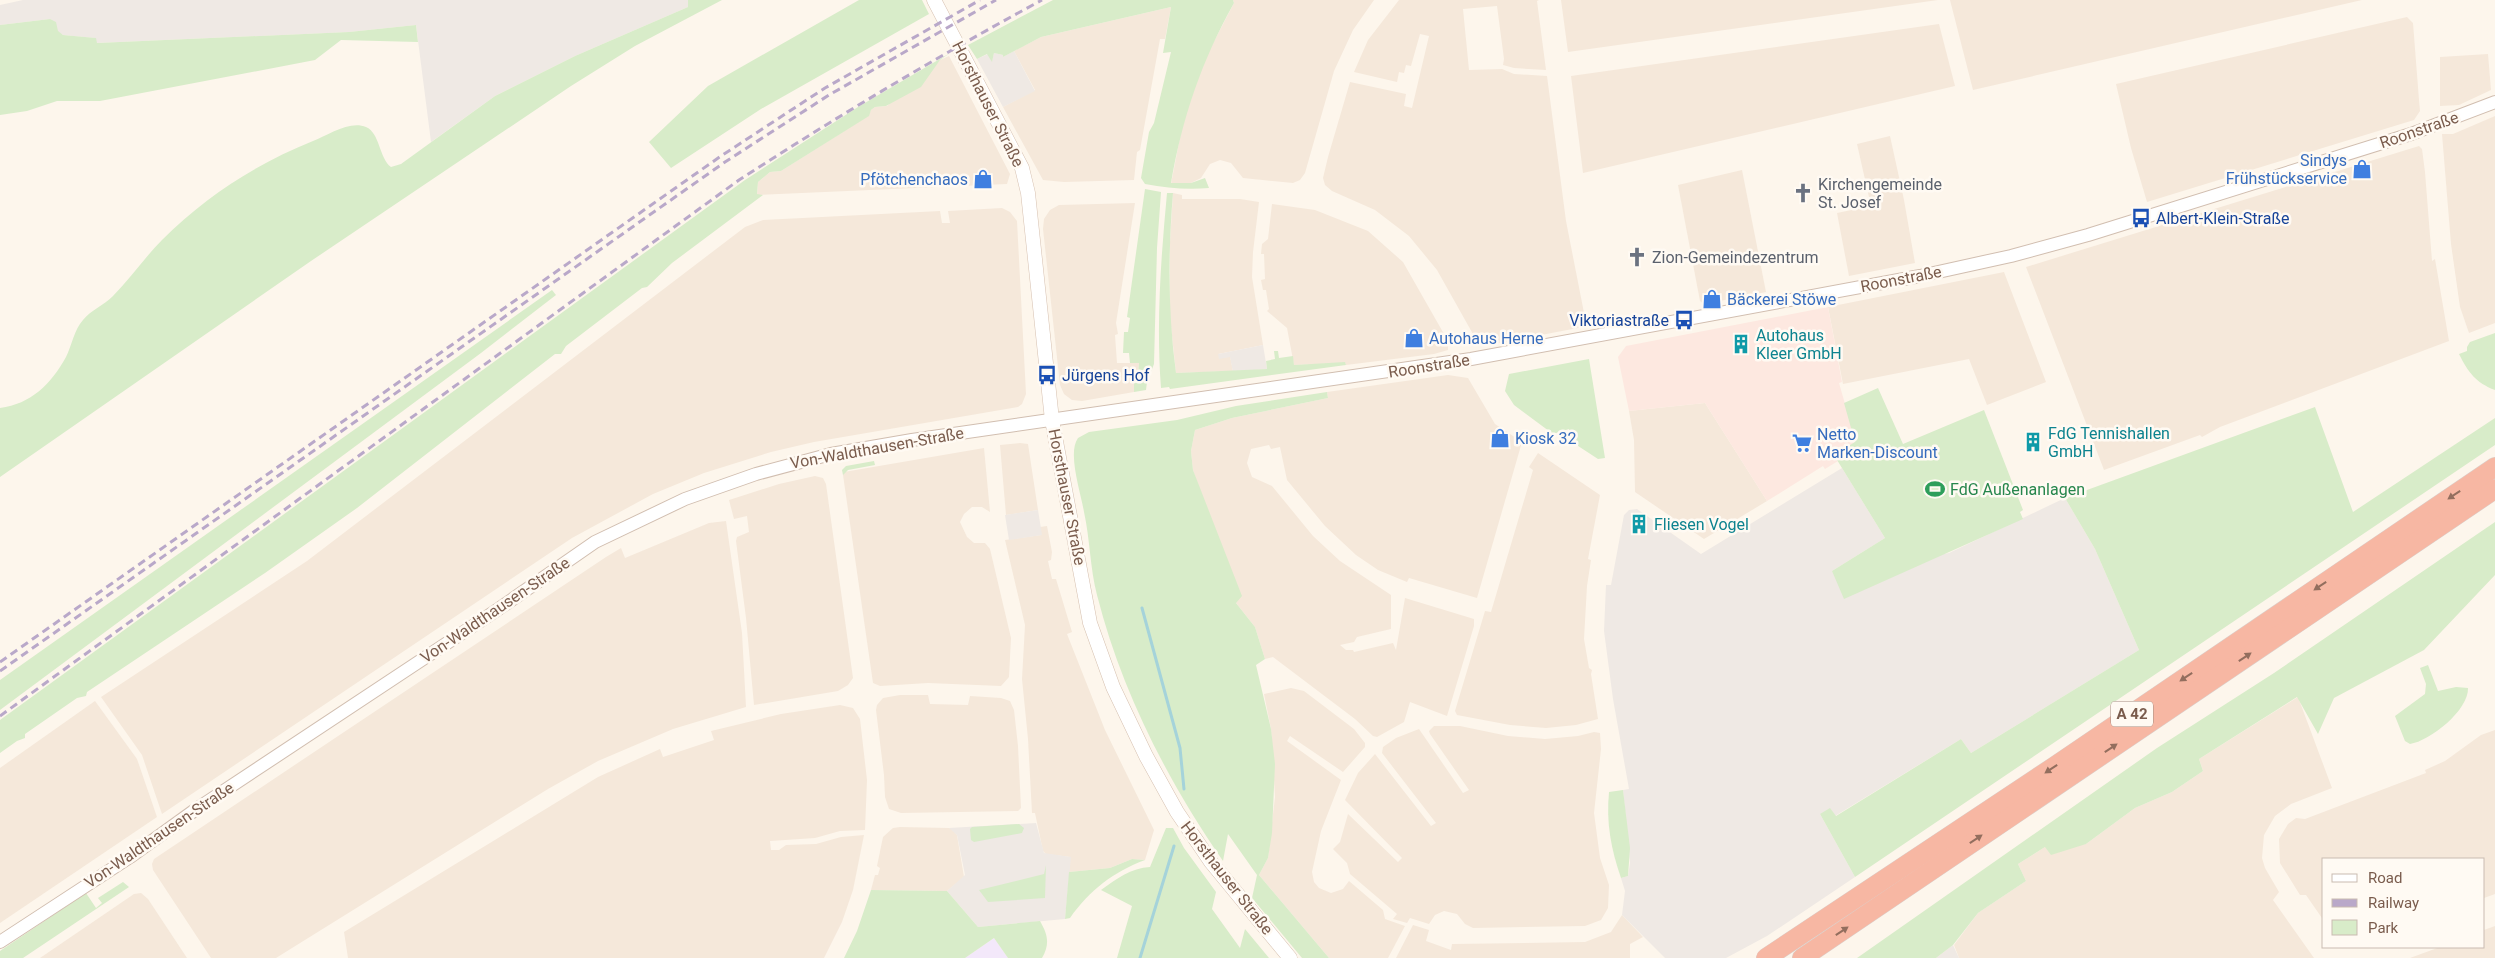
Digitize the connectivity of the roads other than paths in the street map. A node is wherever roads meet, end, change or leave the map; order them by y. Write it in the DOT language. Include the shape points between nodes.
graph roads {
  1 [pos="934,0"];
  2 [pos="2495,102"];
  3 [pos="1052,420"];
  4 [pos="2495,468"];
  5 [pos="2495,489"];
  6 [pos="0,942"];
  7 [pos="1290,958"];
  8 [pos="1766,958"];
  9 [pos="1802,958"];
  1 -- 3 [label="main road, Horsthauser Straße" via="1022,168 1028,193"];
  2 -- 3 [label="street, Roonstraße" via="2432,127 2324,162 2088,235 2002,258 1471,359"];
  3 -- 6 [label="street, Von-Waldthausen-Straße" via="912,440 792,462 718,486 618,530 595,542"];
  3 -- 7 [label="main road, Horsthauser Straße" via="1090,623 1113,688 1185,825 1211,862"];
  4 -- 8 [label="highway, A 42, one-way"];
  9 -- 5 [label="highway, A 42, one-way"];
}
